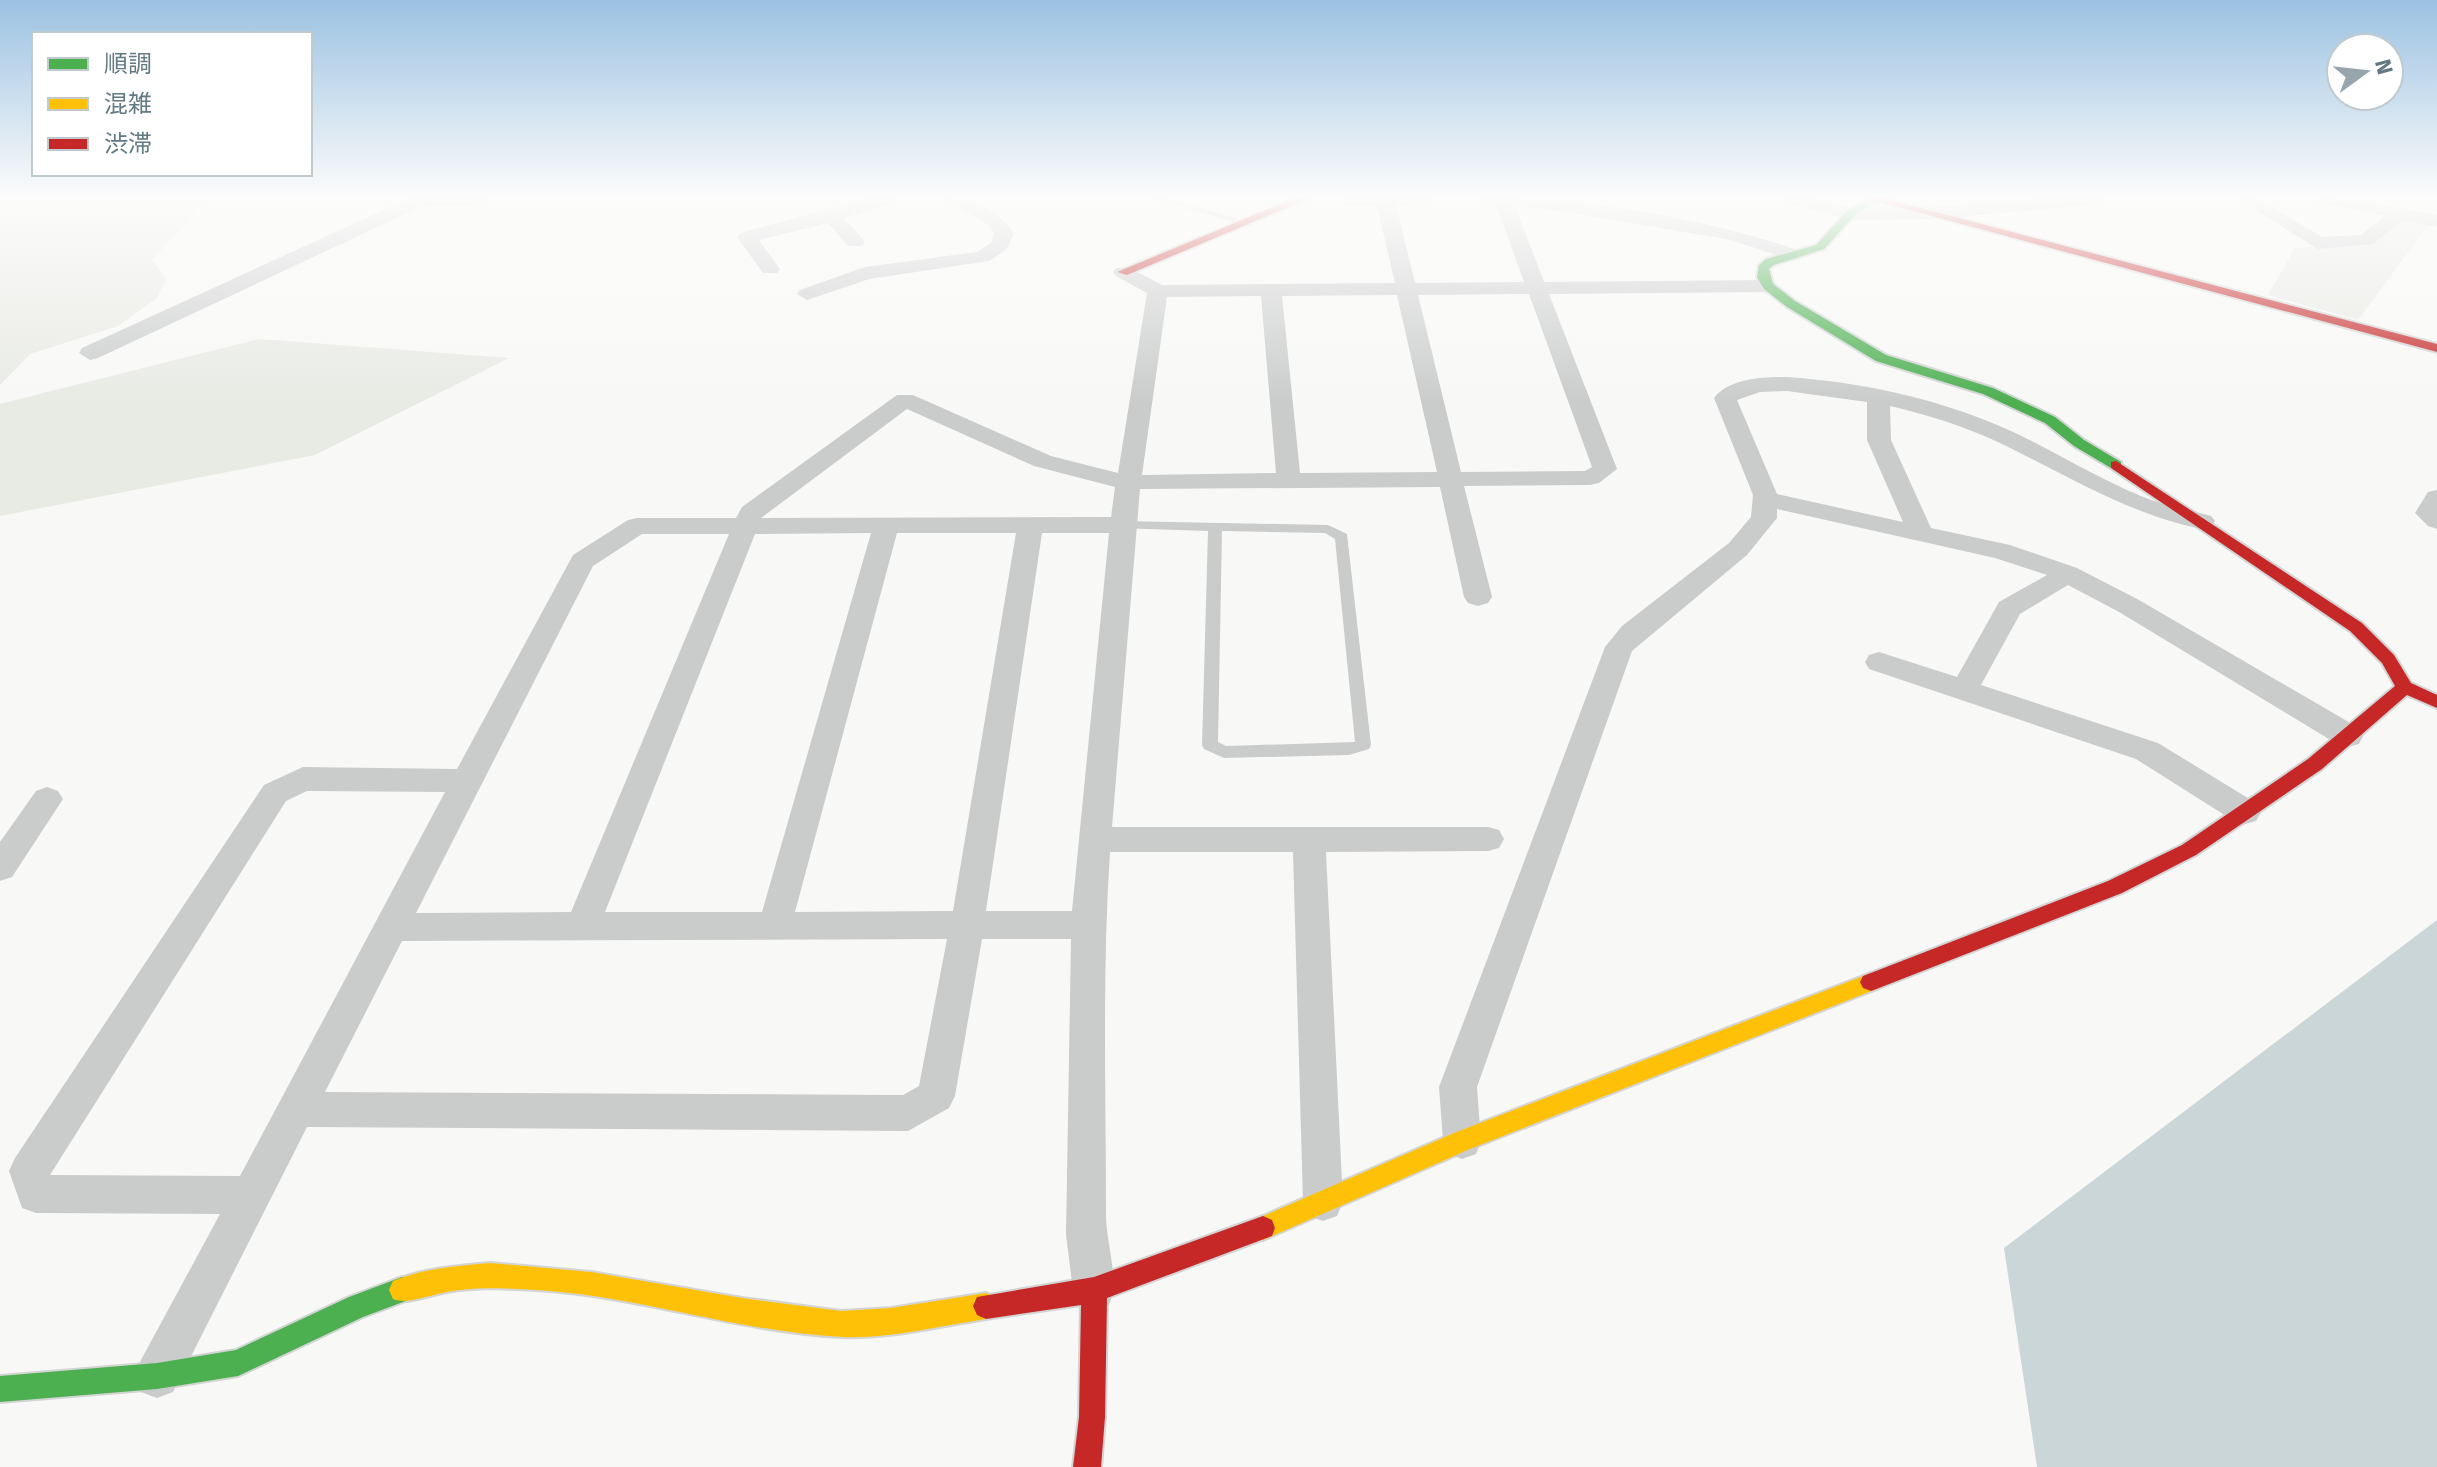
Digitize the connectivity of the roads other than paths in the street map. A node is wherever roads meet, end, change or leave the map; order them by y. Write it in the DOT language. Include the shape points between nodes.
graph roads {
  1 [pos="276,266"];
  2 [pos="768,266"];
  3 [pos="918,266"];
  4 [pos="1137,266"];
  5 [pos="1399,266"];
  6 [pos="1530,266"];
  7 [pos="1765,266"];
  8 [pos="2133,266"];
  9 [pos="770,269"];
  10 [pos="1123,272"];
  11 [pos="1768,286"];
  12 [pos="1404,288"];
  13 [pos="1538,288"];
  14 [pos="1158,291"];
  15 [pos="1271,291"];
  16 [pos="807,294"];
  17 [pos="2437,348"];
  18 [pos="90,353"];
  19 [pos="1878,397"];
  20 [pos="1449,479"];
  21 [pos="1289,481"];
  22 [pos="1129,482"];
  23 [pos="2437,497"];
  24 [pos="1765,499"];
  25 [pos="2202,521"];
  26 [pos="2437,521"];
  27 [pos="744,525"];
  28 [pos="1122,525"];
  29 [pos="886,526"];
  30 [pos="1215,526"];
  31 [pos="1030,527"];
  32 [pos="1921,533"];
  33 [pos="2068,574"];
  34 [pos="1478,597"];
  35 [pos="1879,662"];
  36 [pos="2405,687"];
  37 [pos="1964,690"];
  38 [pos="2437,702"];
  39 [pos="2348,736"];
  40 [pos="468,781"];
  41 [pos="47,799"];
  42 [pos="2245,812"];
  43 [pos="1488,839"];
  44 [pos="1095,840"];
  45 [pos="1309,840"];
  46 [pos="0,868"];
  47 [pos="1088,925"];
  48 [pos="390,927"];
  49 [pos="967,927"];
  50 [pos="582,928"];
  51 [pos="774,928"];
  52 [pos="294,1109"];
  53 [pos="1462,1141"];
  54 [pos="249,1195"];
  55 [pos="1323,1202"];
  56 [pos="1094,1290"];
  57 [pos="157,1376"];
  58 [pos="0,1389"];
  59 [pos="1087,1467"];
  1 -- 18 [label="street"];
  2 -- 9 [label="street"];
  3 -- 16 [label="street" via="865,273"];
  4 -- 10 [label="street"];
  5 -- 12 [label="street"];
  6 -- 13 [label="street"];
  7 -- 11 [label="street"];
  8 -- 17 [label="street"];
  10 -- 14 [label="street"];
  11 -- 13 [label="street"];
  11 -- 25 [label="street" via="1881,358 1988,391 2050,420"];
  12 -- 13 [label="street"];
  12 -- 15 [label="street"];
  12 -- 20 [label="street"];
  13 -- 20 [label="street" via="1605,469 1590,478"];
  14 -- 15 [label="street"];
  14 -- 22 [label="street"];
  15 -- 21 [label="street"];
  19 -- 24 [label="street" via="1801,385 1737,389 1725,398"];
  19 -- 25 [label="street" via="1993,432 2157,511"];
  19 -- 32 [label="street" via="1879,440"];
  20 -- 21 [label="street"];
  20 -- 34 [label="street"];
  21 -- 22 [label="street"];
  22 -- 27 [label="street" via="1051,464 905,400 751,512"];
  22 -- 28 [label="street"];
  23 -- 26 [label="street" via="2428,513"];
  24 -- 32 [label="street"];
  24 -- 53 [label="street" via="1764,518 1738,549 1619,647 1458,1087"];
  25 -- 36 [label="street" via="2356,627 2388,659"];
  27 -- 29 [label="street"];
  27 -- 40 [label="street" via="637,526 582,561"];
  27 -- 50 [label="street"];
  28 -- 30 [label="lane"];
  28 -- 31 [label="street"];
  28 -- 44 [label="street"];
  29 -- 31 [label="street"];
  29 -- 51 [label="street"];
  30 -- 30 [label="lane" via="1328,529 1342,537 1363,745 1224,752 1210,745"];
  31 -- 49 [label="street"];
  32 -- 33 [label="street" via="2031,559"];
  33 -- 37 [label="street" via="2009,608"];
  33 -- 39 [label="street"];
  35 -- 37 [label="street"];
  36 -- 38 [label="street"];
  36 -- 39 [label="street"];
  37 -- 42 [label="street" via="2147,751"];
  39 -- 42 [label="street"];
  40 -- 48 [label="street"];
  40 -- 54 [label="street" via="303,779 275,793 29,1171 36,1194"];
  41 -- 46 [label="street"];
  42 -- 53 [label="street" via="2189,850 2115,887"];
  43 -- 45 [label="street"];
  44 -- 45 [label="street"];
  44 -- 47 [label="street"];
  45 -- 55 [label="street"];
  47 -- 49 [label="street"];
  47 -- 56 [label="street" via="1086,1235"];
  48 -- 50 [label="street"];
  48 -- 52 [label="street"];
  49 -- 51 [label="street"];
  49 -- 52 [label="street" via="936,1096 908,1113"];
  50 -- 51 [label="street"];
  52 -- 54 [label="street"];
  53 -- 55 [label="street"];
  54 -- 57 [label="street"];
  55 -- 56 [label="street"];
  56 -- 57 [label="street" via="859,1324 787,1318 558,1281 493,1275 426,1281 358,1306 238,1363"];
  56 -- 59 [label="street"];
  57 -- 58 [label="street"];
}
